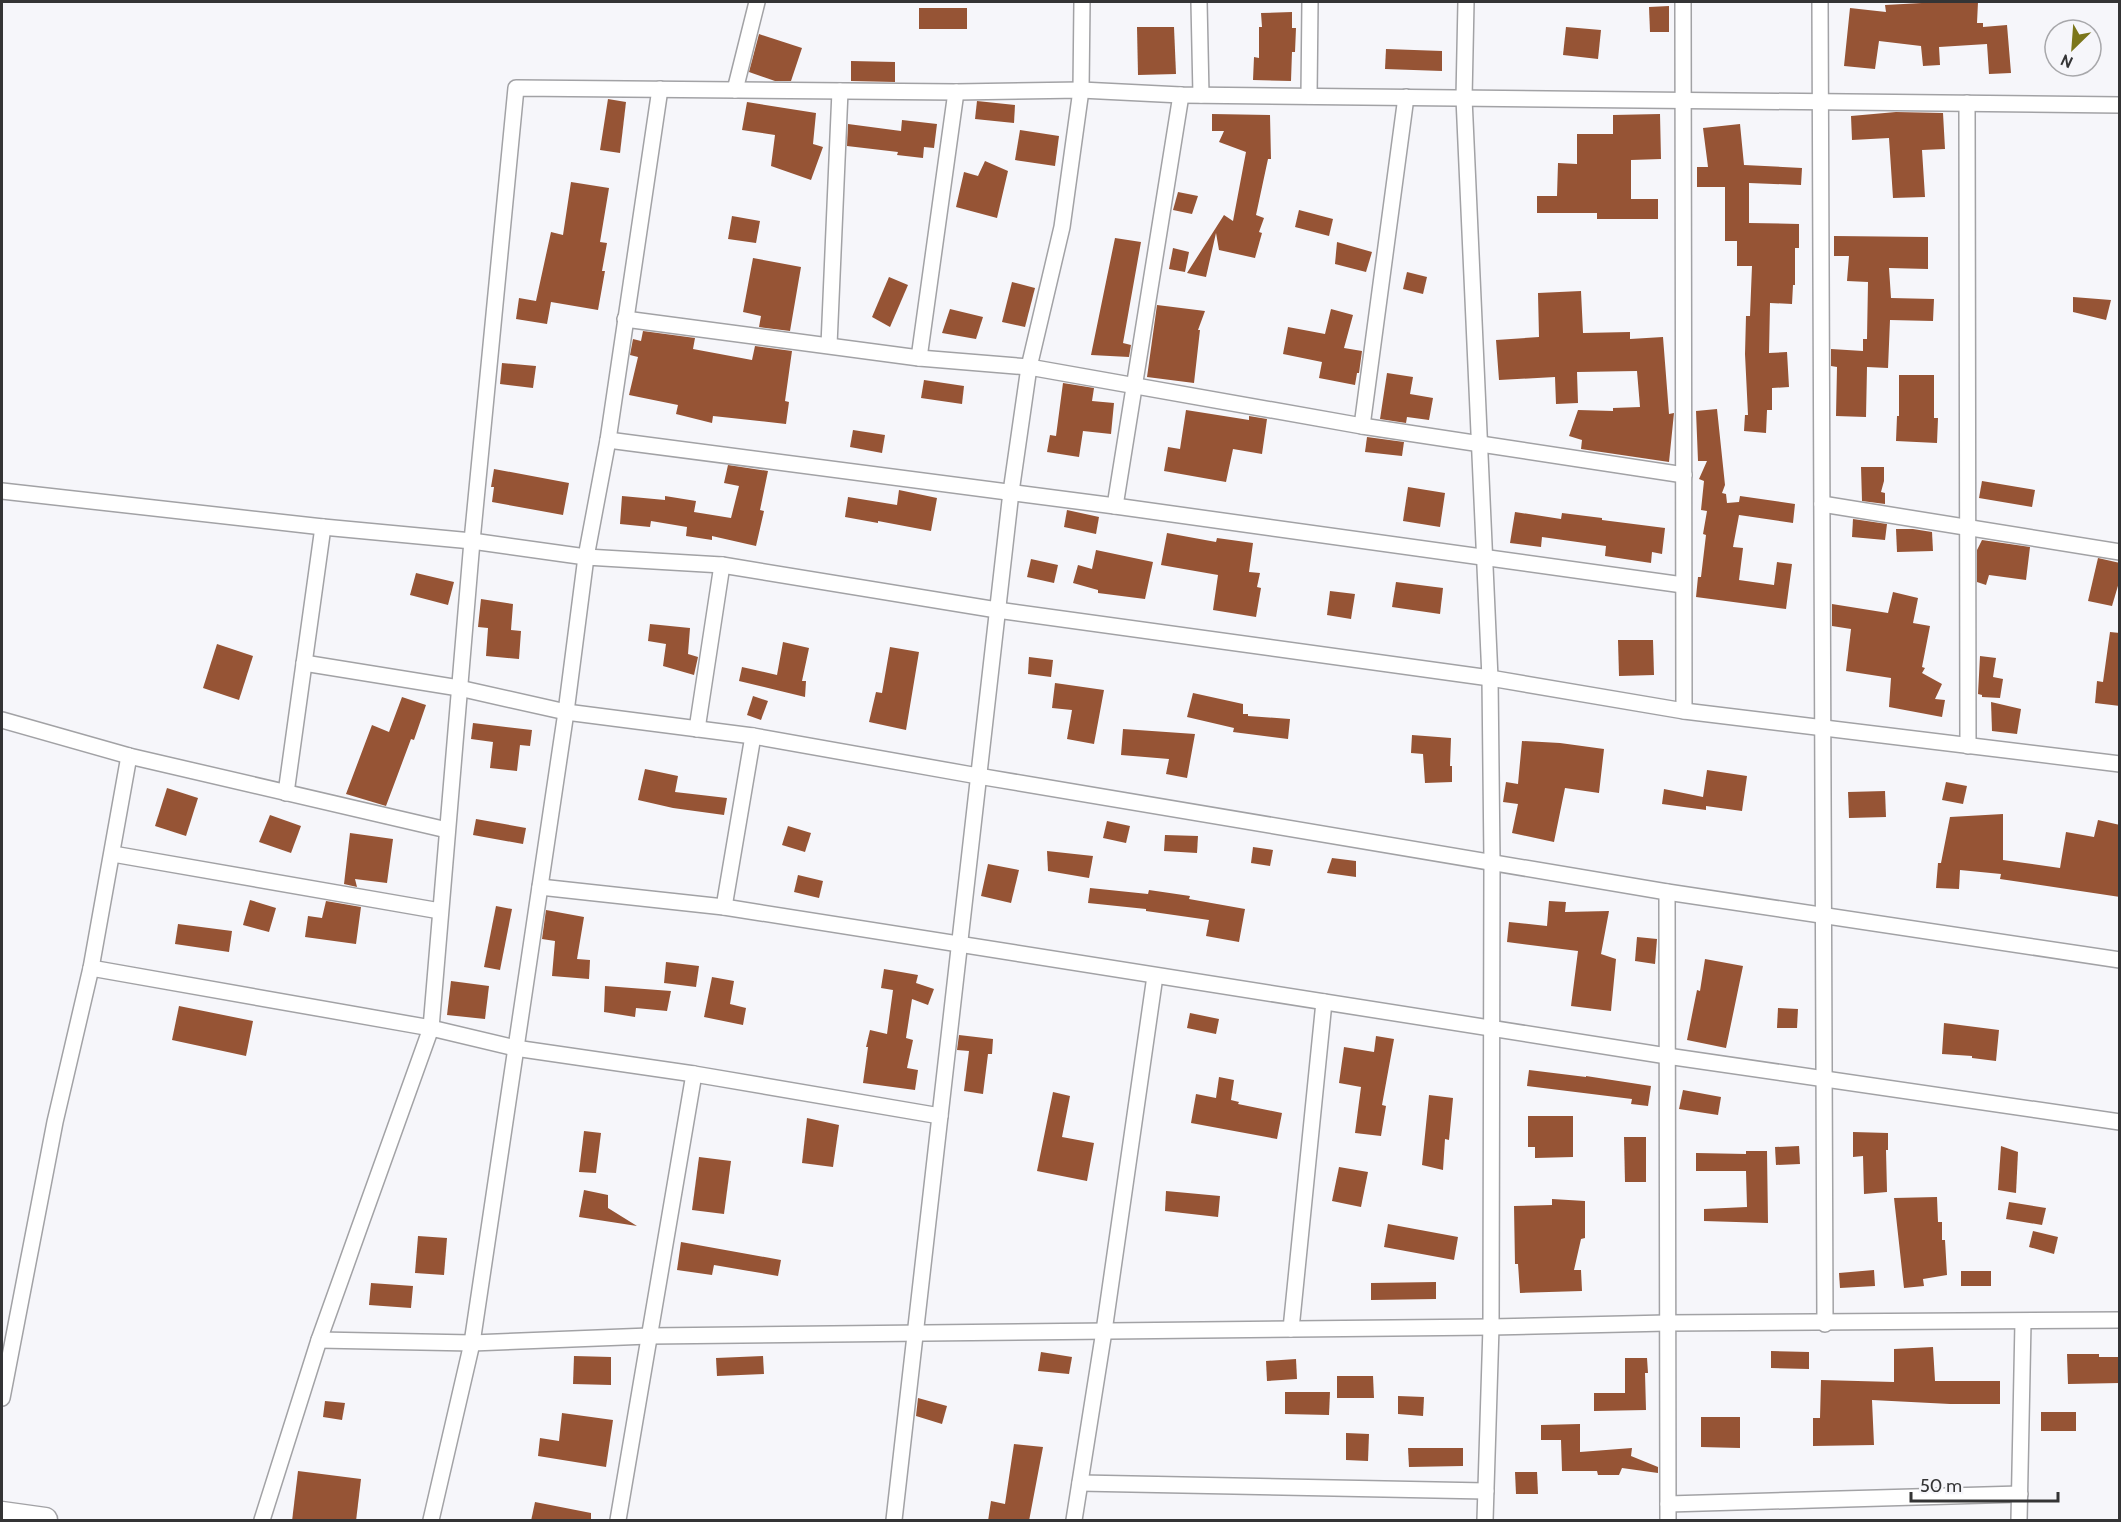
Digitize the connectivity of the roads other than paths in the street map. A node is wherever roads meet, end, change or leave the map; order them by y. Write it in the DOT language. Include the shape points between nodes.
graph roads {
  1 [pos="757,2"];
  2 [pos="1082,2"];
  3 [pos="1199,2"];
  4 [pos="1310,2"];
  5 [pos="1466,2"];
  6 [pos="1683,2"];
  7 [pos="1820,2"];
  8 [pos="660,89"];
  9 [pos="735,90"];
  10 [pos="1081,90"];
  11 [pos="840,91"];
  12 [pos="956,92"];
  13 [pos="1182,95"];
  14 [pos="1201,95"];
  15 [pos="1309,96"];
  16 [pos="1406,97"];
  17 [pos="1464,98"];
  18 [pos="1683,100"];
  19 [pos="1820,101"];
  20 [pos="1967,103"];
  21 [pos="2120,105"];
  22 [pos="625,319"];
  23 [pos="829,345"];
  24 [pos="919,358"];
  25 [pos="1029,367"];
  26 [pos="1133,385"];
  27 [pos="1362,426"];
  28 [pos="608,440"];
  29 [pos="1480,444"];
  30 [pos="1684,476"];
  31 [pos="2,490"];
  32 [pos="1011,492"];
  33 [pos="1822,504"];
  34 [pos="1115,506"];
  35 [pos="323,527"];
  36 [pos="1968,528"];
  37 [pos="472,541"];
  38 [pos="2120,552"];
  39 [pos="586,557"];
  40 [pos="1485,558"];
  41 [pos="722,565"];
  42 [pos="1683,585"];
  43 [pos="997,610"];
  44 [pos="304,663"];
  45 [pos="1490,678"];
  46 [pos="459,688"];
  47 [pos="1684,711"];
  48 [pos="566,712"];
  49 [pos="2,720"];
  50 [pos="1823,728"];
  51 [pos="697,729"];
  52 [pos="753,736"];
  53 [pos="1968,746"];
  54 [pos="129,756"];
  55 [pos="2120,764"];
  56 [pos="978,776"];
  57 [pos="286,793"];
  58 [pos="447,830"];
  59 [pos="112,854"];
  60 [pos="1492,861"];
  61 [pos="540,886"];
  62 [pos="1667,892"];
  63 [pos="724,908"];
  64 [pos="440,911"];
  65 [pos="1824,917"];
  66 [pos="959,946"];
  67 [pos="2120,960"];
  68 [pos="91,968"];
  69 [pos="1155,976"];
  70 [pos="1324,1002"];
  71 [pos="431,1028"];
  72 [pos="1492,1028"];
  73 [pos="515,1048"];
  74 [pos="1667,1056"];
  75 [pos="694,1074"];
  76 [pos="1825,1080"];
  77 [pos="940,1116"];
  78 [pos="2120,1122"];
  79 [pos="2120,1320"];
  80 [pos="2023,1322"];
  81 [pos="1667,1323"];
  82 [pos="1825,1324"];
  83 [pos="1491,1328"];
  84 [pos="1291,1329"];
  85 [pos="1104,1331"];
  86 [pos="915,1334"];
  87 [pos="649,1336"];
  88 [pos="319,1340"];
  89 [pos="472,1343"];
  90 [pos="2,1398"];
  91 [pos="1080,1483"];
  92 [pos="1486,1491"];
  93 [pos="2020,1494"];
  94 [pos="1668,1504"];
  95 [pos="2,1514"];
  96 [pos="45,1521"];
  97 [pos="262,1521"];
  98 [pos="431,1521"];
  99 [pos="618,1521"];
  100 [pos="894,1521"];
  101 [pos="1074,1521"];
  102 [pos="1485,1521"];
  103 [pos="1668,1521"];
  104 [pos="2019,1521"];
  1 -- 9 [label="street"];
  2 -- 10 [label="street"];
  3 -- 14 [label="street"];
  4 -- 15 [label="street"];
  5 -- 17 [label="street"];
  6 -- 18 [label="street"];
  7 -- 19 [label="street"];
  8 -- 9 [label="street"];
  8 -- 22 [label="street"];
  8 -- 37 [label="street" via="516,88"];
  9 -- 11 [label="street"];
  10 -- 12 [label="street"];
  10 -- 13 [label="street"];
  10 -- 25 [label="street" via="1062,227"];
  11 -- 12 [label="street"];
  11 -- 23 [label="street"];
  12 -- 24 [label="street"];
  13 -- 14 [label="street"];
  13 -- 26 [label="street"];
  14 -- 15 [label="street"];
  15 -- 16 [label="street"];
  16 -- 17 [label="street"];
  16 -- 27 [label="street"];
  17 -- 18 [label="street"];
  17 -- 29 [label="street"];
  18 -- 19 [label="street"];
  18 -- 30 [label="street"];
  19 -- 20 [label="street"];
  19 -- 33 [label="street"];
  20 -- 21 [label="street"];
  20 -- 36 [label="street"];
  22 -- 23 [label="street"];
  22 -- 28 [label="street"];
  23 -- 24 [label="street"];
  24 -- 25 [label="street"];
  25 -- 26 [label="street"];
  25 -- 32 [label="street"];
  26 -- 27 [label="street"];
  26 -- 34 [label="street"];
  27 -- 29 [label="street"];
  28 -- 32 [label="street"];
  28 -- 39 [label="street"];
  29 -- 30 [label="street"];
  29 -- 40 [label="street"];
  30 -- 42 [label="street"];
  31 -- 35 [label="street"];
  32 -- 34 [label="street"];
  32 -- 43 [label="street"];
  33 -- 36 [label="street"];
  33 -- 50 [label="street"];
  34 -- 40 [label="street"];
  35 -- 37 [label="street"];
  35 -- 44 [label="street"];
  36 -- 38 [label="street"];
  36 -- 53 [label="street"];
  37 -- 39 [label="street"];
  37 -- 46 [label="street"];
  39 -- 41 [label="street"];
  39 -- 48 [label="street"];
  40 -- 42 [label="street"];
  40 -- 45 [label="street"];
  41 -- 43 [label="street"];
  41 -- 51 [label="street"];
  42 -- 47 [label="street"];
  43 -- 45 [label="street"];
  43 -- 56 [label="street"];
  44 -- 46 [label="street"];
  44 -- 57 [label="street"];
  45 -- 47 [label="street"];
  45 -- 60 [label="street"];
  46 -- 48 [label="street"];
  46 -- 58 [label="street"];
  47 -- 50 [label="street"];
  48 -- 51 [label="street"];
  48 -- 61 [label="street"];
  49 -- 54 [label="street"];
  50 -- 53 [label="street"];
  50 -- 65 [label="street"];
  51 -- 52 [label="street"];
  52 -- 56 [label="street"];
  52 -- 63 [label="street"];
  53 -- 55 [label="street"];
  54 -- 57 [label="street"];
  54 -- 59 [label="street"];
  56 -- 60 [label="street"];
  56 -- 66 [label="street"];
  57 -- 58 [label="street"];
  58 -- 64 [label="street"];
  59 -- 64 [label="street"];
  59 -- 68 [label="street"];
  60 -- 62 [label="street"];
  60 -- 72 [label="street"];
  61 -- 63 [label="street"];
  61 -- 73 [label="street"];
  62 -- 65 [label="street"];
  62 -- 74 [label="street"];
  63 -- 66 [label="street"];
  64 -- 71 [label="street"];
  65 -- 67 [label="street"];
  65 -- 76 [label="street"];
  66 -- 69 [label="street"];
  66 -- 77 [label="street"];
  68 -- 71 [label="street"];
  68 -- 90 [label="street" via="55,1122"];
  69 -- 70 [label="street"];
  69 -- 85 [label="street"];
  70 -- 72 [label="street"];
  70 -- 84 [label="street"];
  71 -- 73 [label="street"];
  71 -- 88 [label="street"];
  72 -- 74 [label="street"];
  72 -- 83 [label="street"];
  73 -- 75 [label="street"];
  73 -- 89 [label="street"];
  74 -- 76 [label="street"];
  74 -- 81 [label="street"];
  75 -- 77 [label="street"];
  75 -- 87 [label="street"];
  76 -- 78 [label="street"];
  76 -- 82 [label="street"];
  77 -- 86 [label="street"];
  79 -- 80 [label="street"];
  80 -- 82 [label="street"];
  80 -- 93 [label="street"];
  81 -- 82 [label="street"];
  81 -- 83 [label="street"];
  81 -- 94 [label="street"];
  83 -- 84 [label="street"];
  83 -- 92 [label="street"];
  84 -- 85 [label="street"];
  85 -- 86 [label="street"];
  85 -- 91 [label="street"];
  86 -- 87 [label="street"];
  86 -- 100 [label="street"];
  87 -- 89 [label="street"];
  87 -- 99 [label="street"];
  88 -- 89 [label="street"];
  88 -- 97 [label="street"];
  89 -- 98 [label="street"];
  91 -- 92 [label="street"];
  91 -- 101 [label="street"];
  92 -- 102 [label="street"];
  93 -- 94 [label="street"];
  93 -- 104 [label="street"];
  94 -- 103 [label="street"];
  95 -- 96 [label="main road"];
}
